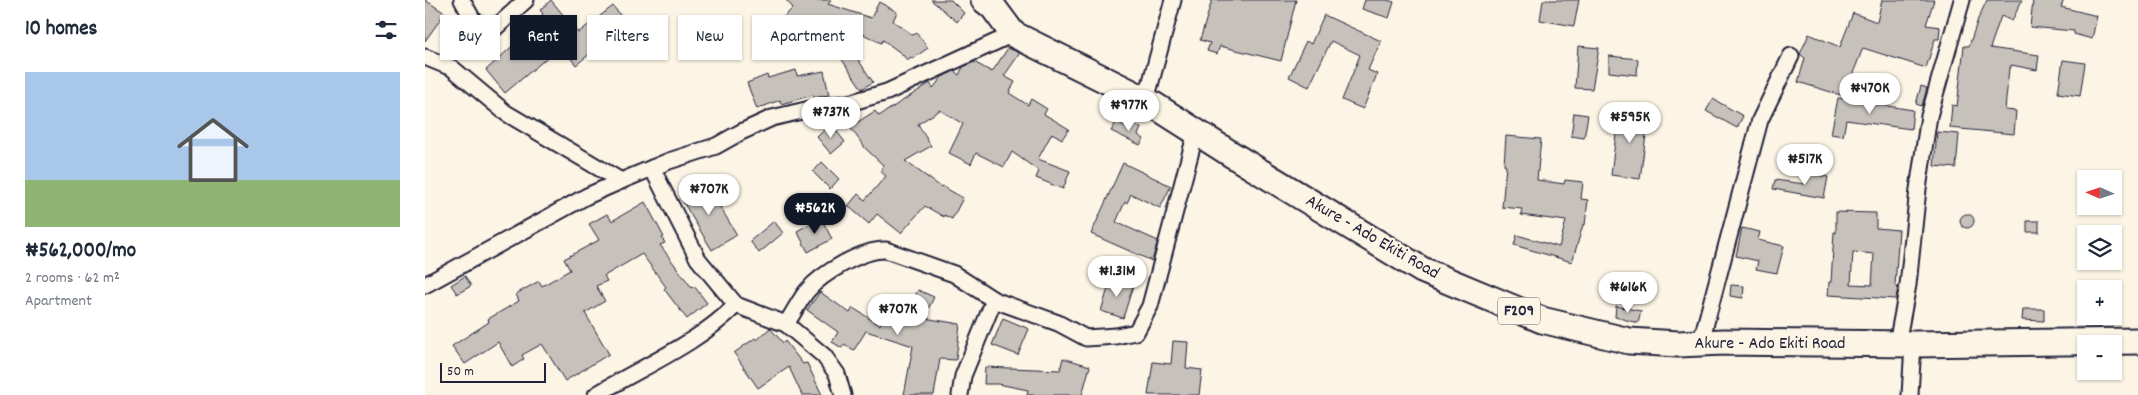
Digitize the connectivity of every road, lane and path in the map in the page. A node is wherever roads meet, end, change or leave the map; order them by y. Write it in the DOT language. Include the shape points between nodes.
graph roads {
  1 [pos="462,0"];
  2 [pos="526,0"];
  3 [pos="984,0"];
  4 [pos="1173,0"];
  5 [pos="1962,0"];
  6 [pos="1013,34"];
  7 [pos="1791,56"];
  8 [pos="425,57"];
  9 [pos="1145,100"];
  10 [pos="1196,132"];
  11 [pos="652,168"];
  12 [pos="621,181"];
  13 [pos="425,285"];
  14 [pos="994,300"];
  15 [pos="736,306"];
  16 [pos="786,324"];
  17 [pos="2138,341"];
  18 [pos="1701,344"];
  19 [pos="1905,344"];
  20 [pos="596,395"];
  21 [pos="843,395"];
  22 [pos="960,395"];
  23 [pos="1910,395"];
  1 -- 2 [label="street" via="473,20 493,30"];
  3 -- 6 [label="main road, Akure - Ado Ekiti Road / F209"];
  4 -- 9 [label="street"];
  5 -- 19 [label="street" via="1929,116 1918,189"];
  6 -- 9 [label="main road, Akure - Ado Ekiti Road / F209"];
  6 -- 11 [label="street" via="887,92 772,118 716,146"];
  7 -- 18 [label="street" via="1760,120"];
  8 -- 12 [label="street" via="452,68 506,113"];
  9 -- 10 [label="main road, Akure - Ado Ekiti Road / F209"];
  10 -- 14 [label="street" via="1154,291 1136,332 1086,338 1058,323"];
  10 -- 18 [label="main road, Akure - Ado Ekiti Road / F209" via="1422,270 1498,302 1542,320 1629,341"];
  11 -- 12 [label="street"];
  11 -- 15 [label="street" via="698,259"];
  12 -- 13 [label="street" via="587,196"];
  14 -- 16 [label="street" via="954,274 875,249 841,264 807,290"];
  14 -- 22 [label="street" via="963,376"];
  15 -- 16 [label="street"];
  15 -- 20 [label="street" via="692,341"];
  16 -- 21 [label="street" via="824,356 837,374"];
  17 -- 19 [label="main road, Akure - Ado Ekiti Road / F209"];
  18 -- 19 [label="main road, Akure - Ado Ekiti Road / F209"];
  19 -- 23 [label="street"];
}
